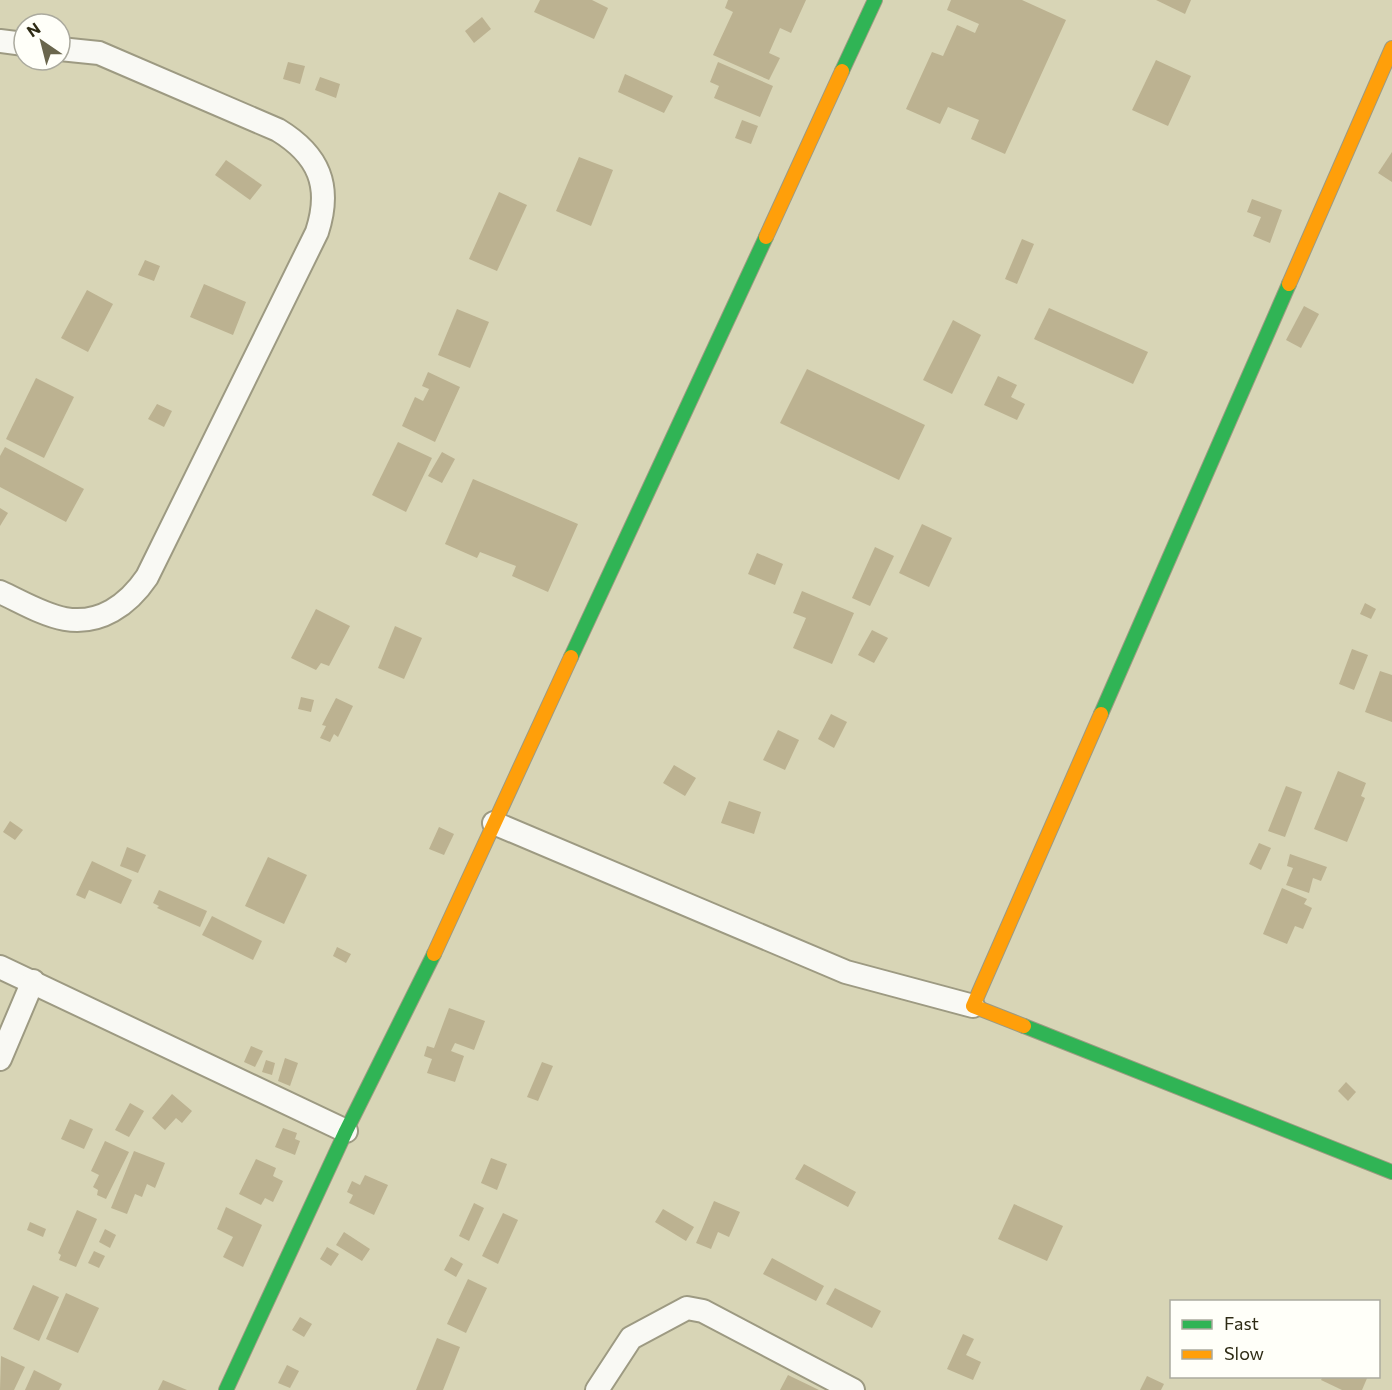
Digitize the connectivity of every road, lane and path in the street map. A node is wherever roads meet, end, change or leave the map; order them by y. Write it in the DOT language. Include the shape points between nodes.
graph roads {
  1 [pos="875,0"];
  2 [pos="72,50"];
  3 [pos="1390,59"];
  4 [pos="0,592"];
  5 [pos="494,823"];
  6 [pos="0,967"];
  7 [pos="33,981"];
  8 [pos="973,1006"];
  9 [pos="0,1059"];
  10 [pos="346,1131"];
  11 [pos="1389,1164"];
  12 [pos="226,1390"];
  13 [pos="597,1390"];
  14 [pos="853,1390"];
  1 -- 5 [label="street"];
  2 -- 4 [label="street" via="99,53 278,130 295,141 310,155 319,173 323,213 317,232 136,593 104,615 84,620 46,613"];
  3 -- 8 [label="street"];
  5 -- 8 [label="street" via="846,972"];
  5 -- 10 [label="street"];
  6 -- 7 [label="street"];
  7 -- 9 [label="street"];
  7 -- 10 [label="street"];
  8 -- 11 [label="street"];
  10 -- 12 [label="street"];
  13 -- 14 [label="street" via="631,1338 687,1308 703,1311"];
}
